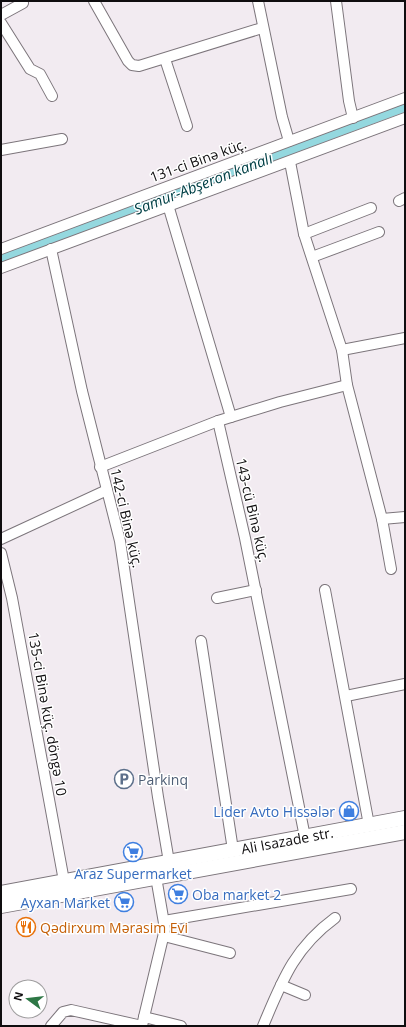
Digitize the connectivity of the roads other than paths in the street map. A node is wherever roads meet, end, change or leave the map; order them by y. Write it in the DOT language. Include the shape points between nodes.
graph roads {
  1 [pos="94,1"];
  2 [pos="258,1"];
  3 [pos="336,1"];
  4 [pos="23,3"];
  5 [pos="1,15"];
  6 [pos="1,23"];
  7 [pos="262,28"];
  8 [pos="165,58"];
  9 [pos="52,96"];
  10 [pos="405,98"];
  11 [pos="353,118"];
  12 [pos="405,118"];
  13 [pos="187,126"];
  14 [pos="62,139"];
  15 [pos="289,141"];
  16 [pos="1,150"];
  17 [pos="290,162"];
  18 [pos="168,205"];
  19 [pos="371,208"];
  20 [pos="379,232"];
  21 [pos="304,234"];
  22 [pos="1,249"];
  23 [pos="51,249"];
  24 [pos="312,257"];
  25 [pos="1,268"];
  26 [pos="405,338"];
  27 [pos="342,350"];
  28 [pos="347,385"];
  29 [pos="231,417"];
  30 [pos="218,421"];
  31 [pos="100,467"];
  32 [pos="107,490"];
  33 [pos="405,517"];
  34 [pos="382,519"];
  35 [pos="1,539"];
  36 [pos="1,553"];
  37 [pos="391,569"];
  38 [pos="256,590"];
  39 [pos="325,590"];
  40 [pos="217,598"];
  41 [pos="201,641"];
  42 [pos="405,684"];
  43 [pos="346,696"];
  44 [pos="405,818"];
  45 [pos="369,825"];
  46 [pos="405,832"];
  47 [pos="305,837"];
  48 [pos="233,850"];
  49 [pos="170,868"];
  50 [pos="155,871"];
  51 [pos="64,881"];
  52 [pos="351,889"];
  53 [pos="1,893"];
  54 [pos="1,906"];
  55 [pos="335,918"];
  56 [pos="164,921"];
  57 [pos="164,936"];
  58 [pos="230,953"];
  59 [pos="281,985"];
  60 [pos="305,995"];
  61 [pos="143,1023"];
  62 [pos="51,1026"];
  63 [pos="181,1026"];
  64 [pos="263,1026"];
  1 -- 8 [label="street" via="132,65 139,66"];
  2 -- 7 [label="street"];
  3 -- 11 [label="street"];
  4 -- 5 [label="street"];
  6 -- 9 [label="street" via="30,69 40,74"];
  7 -- 8 [label="street"];
  7 -- 15 [label="street"];
  8 -- 13 [label="street"];
  10 -- 11 [label="street, 131-ci Binə küç."];
  11 -- 15 [label="street, 131-ci Binə küç."];
  12 -- 17 [label="street"];
  14 -- 16 [label="street"];
  15 -- 22 [label="street, 131-ci Binə küç."];
  17 -- 18 [label="street"];
  17 -- 21 [label="street"];
  18 -- 23 [label="street"];
  18 -- 29 [label="street"];
  19 -- 21 [label="street"];
  20 -- 24 [label="street"];
  21 -- 24 [label="street"];
  23 -- 25 [label="street"];
  23 -- 31 [label="street, 142-ci Binə küç."];
  24 -- 27 [label="street"];
  26 -- 27 [label="street"];
  27 -- 28 [label="street"];
  28 -- 29 [label="street"];
  28 -- 34 [label="street"];
  29 -- 30 [label="street"];
  30 -- 31 [label="street"];
  30 -- 38 [label="street, 143-cü Binə küç."];
  31 -- 32 [label="street, 142-ci Binə küç."];
  32 -- 35 [label="street"];
  32 -- 49 [label="street, 142-ci Binə küç." via="125,567"];
  33 -- 34 [label="street"];
  34 -- 37 [label="street"];
  36 -- 51 [label="street, 135-ci Binə küç. döngə 10" via="12,598"];
  38 -- 40 [label="street"];
  38 -- 47 [label="street, 143-cü Binə küç."];
  39 -- 43 [label="street"];
  41 -- 48 [label="street"];
  42 -- 43 [label="street"];
  43 -- 45 [label="street"];
  44 -- 45 [label="main road, Ali Isazade str."];
  45 -- 47 [label="main road, Ali Isazade str."];
  46 -- 49 [label="main road, Ali Isazade str."];
  47 -- 48 [label="main road, Ali Isazade str."];
  48 -- 49 [label="main road, Ali Isazade str."];
  49 -- 50 [label="main road"];
  50 -- 51 [label="main road"];
  50 -- 54 [label="main road"];
  50 -- 56 [label="street"];
  51 -- 53 [label="main road"];
  52 -- 56 [label="street"];
  55 -- 59 [label="street" via="320,929 294,959"];
  56 -- 57 [label="street"];
  57 -- 58 [label="street"];
  57 -- 61 [label="street"];
  59 -- 60 [label="street"];
  59 -- 64 [label="street"];
  61 -- 62 [label="street" via="71,1010 63,1012"];
  61 -- 63 [label="street"];
}
